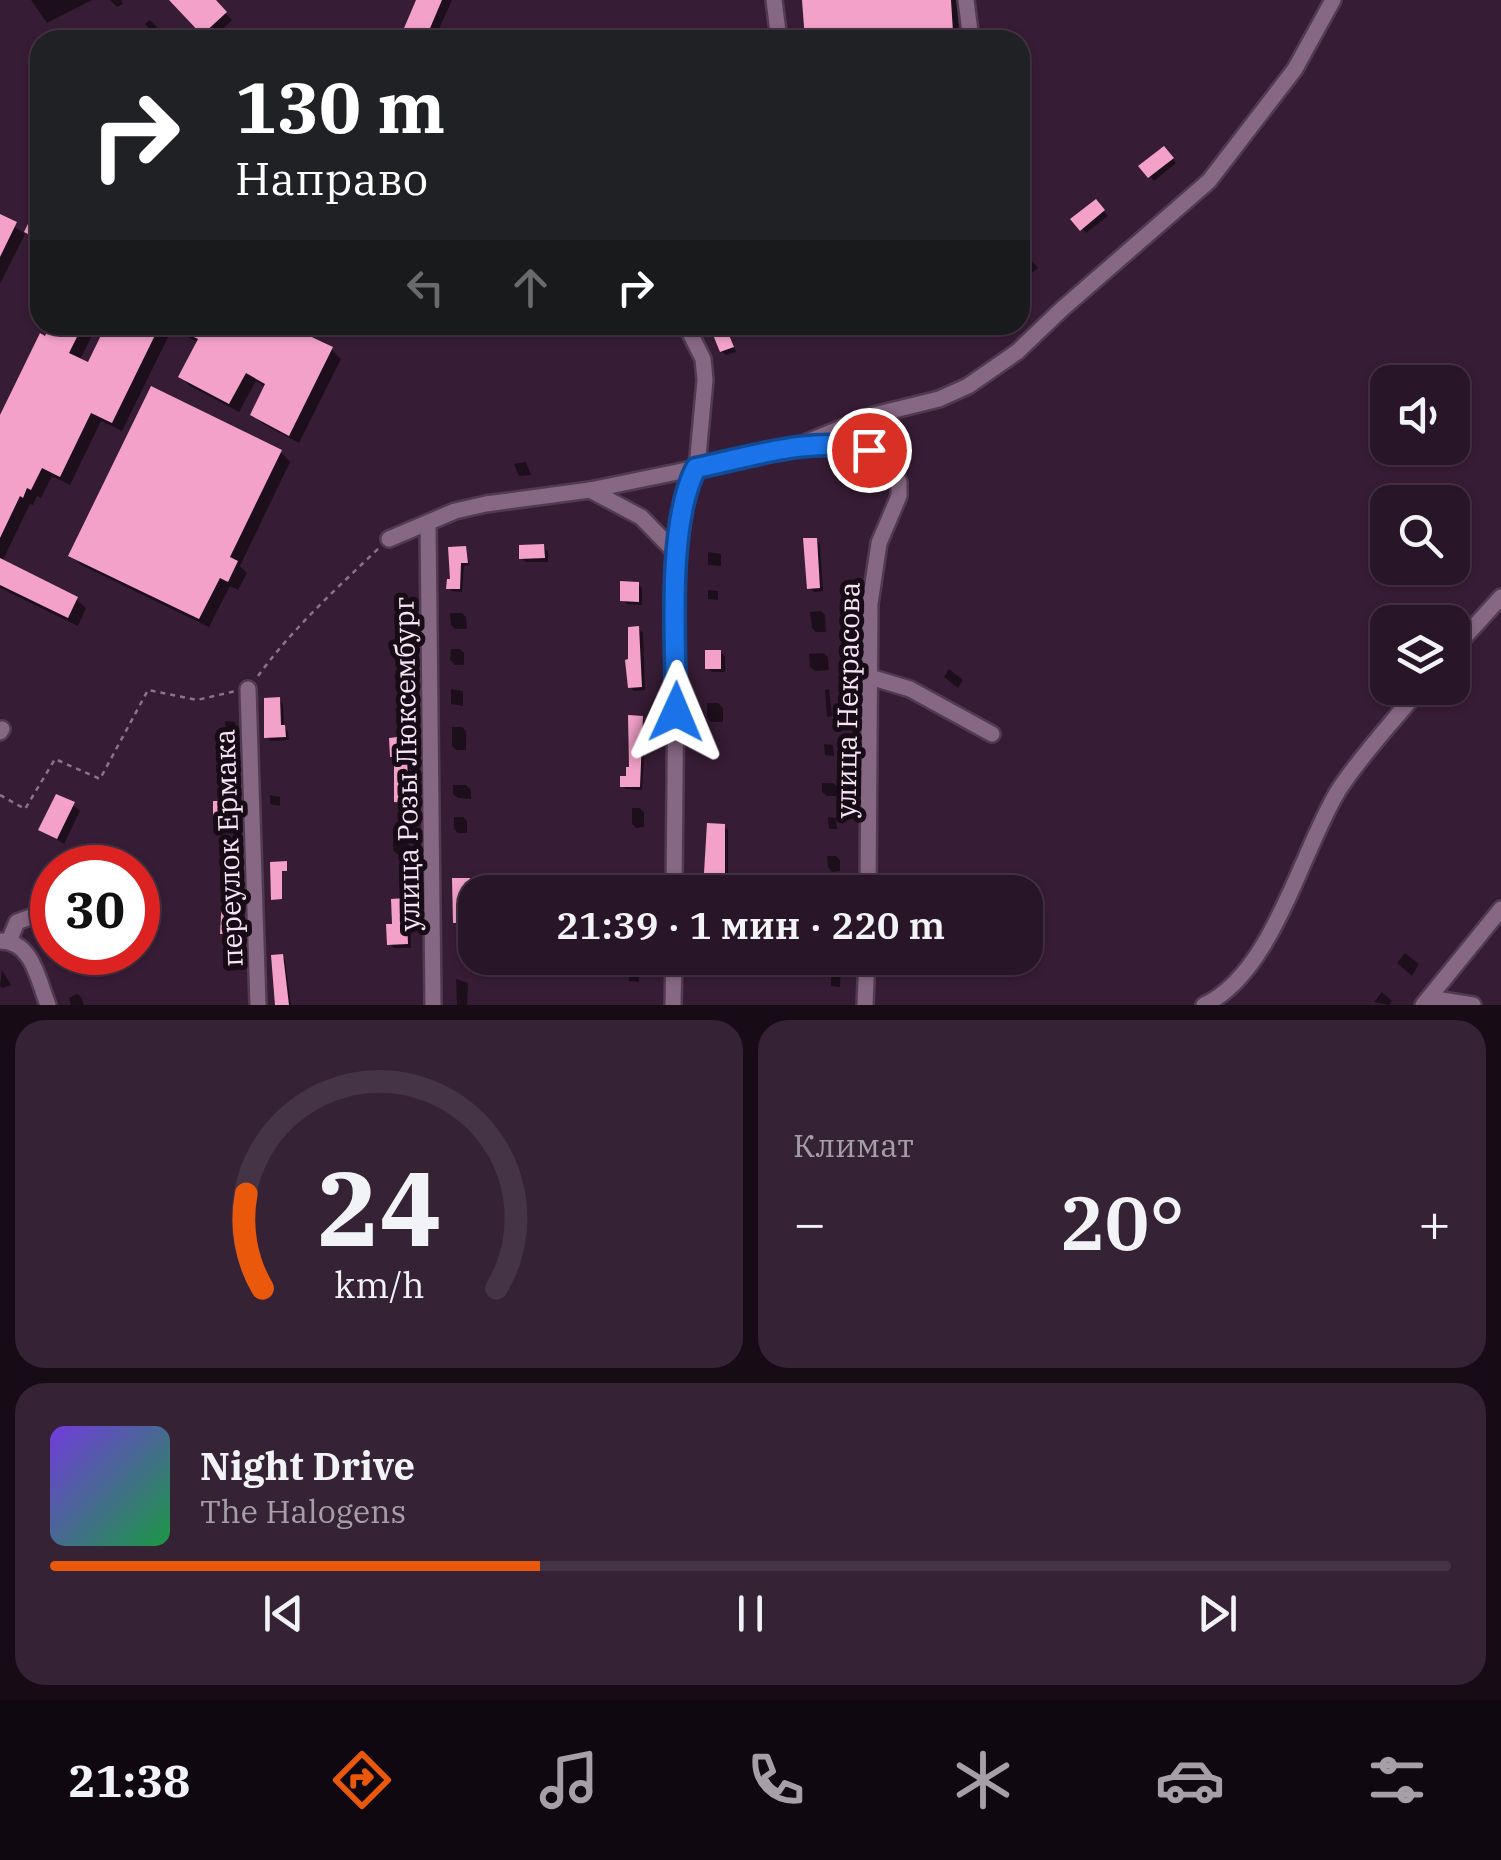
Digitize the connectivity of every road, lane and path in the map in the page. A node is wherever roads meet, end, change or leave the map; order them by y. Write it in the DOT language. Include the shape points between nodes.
graph roads {
  1 [pos="774,0"];
  2 [pos="966,0"];
  3 [pos="1333,0"];
  4 [pos="777,30"];
  5 [pos="970,30"];
  6 [pos="691,335"];
  7 [pos="794,448"];
  8 [pos="696,468"];
  9 [pos="590,490"];
  10 [pos="428,524"];
  11 [pos="389,538"];
  12 [pos="678,555"];
  13 [pos="1501,597"];
  14 [pos="1470,631"];
  15 [pos="870,678"];
  16 [pos="248,689"];
  17 [pos="1407,705"];
  18 [pos="992,734"];
  19 [pos="0,796"];
  20 [pos="674,875"];
  21 [pos="868,875"];
  22 [pos="1501,908"];
  23 [pos="30,917"];
  24 [pos="4,941"];
  25 [pos="674,975"];
  26 [pos="866,975"];
  27 [pos="1426,1001"];
  28 [pos="48,1005"];
  29 [pos="258,1005"];
  30 [pos="433,1005"];
  31 [pos="674,1005"];
  32 [pos="865,1005"];
  33 [pos="1204,1005"];
  34 [pos="1472,1005"];
  1 -- 4 [label="street"];
  2 -- 5 [label="street"];
  3 -- 7 [label="street" via="1295,69 1209,181 1017,352 939,400 874,415"];
  6 -- 8 [label="street" via="705,380"];
  7 -- 8 [label="street"];
  7 -- 15 [label="street, улица Некрасова" via="850,445 885,458 899,482 873,581"];
  8 -- 9 [label="street"];
  8 -- 12 [label="street"];
  9 -- 10 [label="street" via="486,504"];
  9 -- 12 [label="street" via="641,517"];
  10 -- 11 [label="street"];
  10 -- 30 [label="street, улица Розы Люксембург"];
  11 -- 16 [label="path" via="280,646"];
  12 -- 20 [label="street"];
  13 -- 14 [label="street"];
  15 -- 18 [label="street" via="910,690"];
  15 -- 21 [label="street, улица Некрасова"];
  16 -- 19 [label="path" via="198,700 148,690 100,779 55,759 25,810"];
  16 -- 29 [label="street, переулок Ермака"];
  17 -- 33 [label="street" via="1338,792 1292,892 1241,979"];
  22 -- 27 [label="street"];
  23 -- 24 [label="street" via="17,922"];
  24 -- 28 [label="street" via="28,953"];
  25 -- 31 [label="street"];
  26 -- 32 [label="street"];
  27 -- 34 [label="street"];
}
